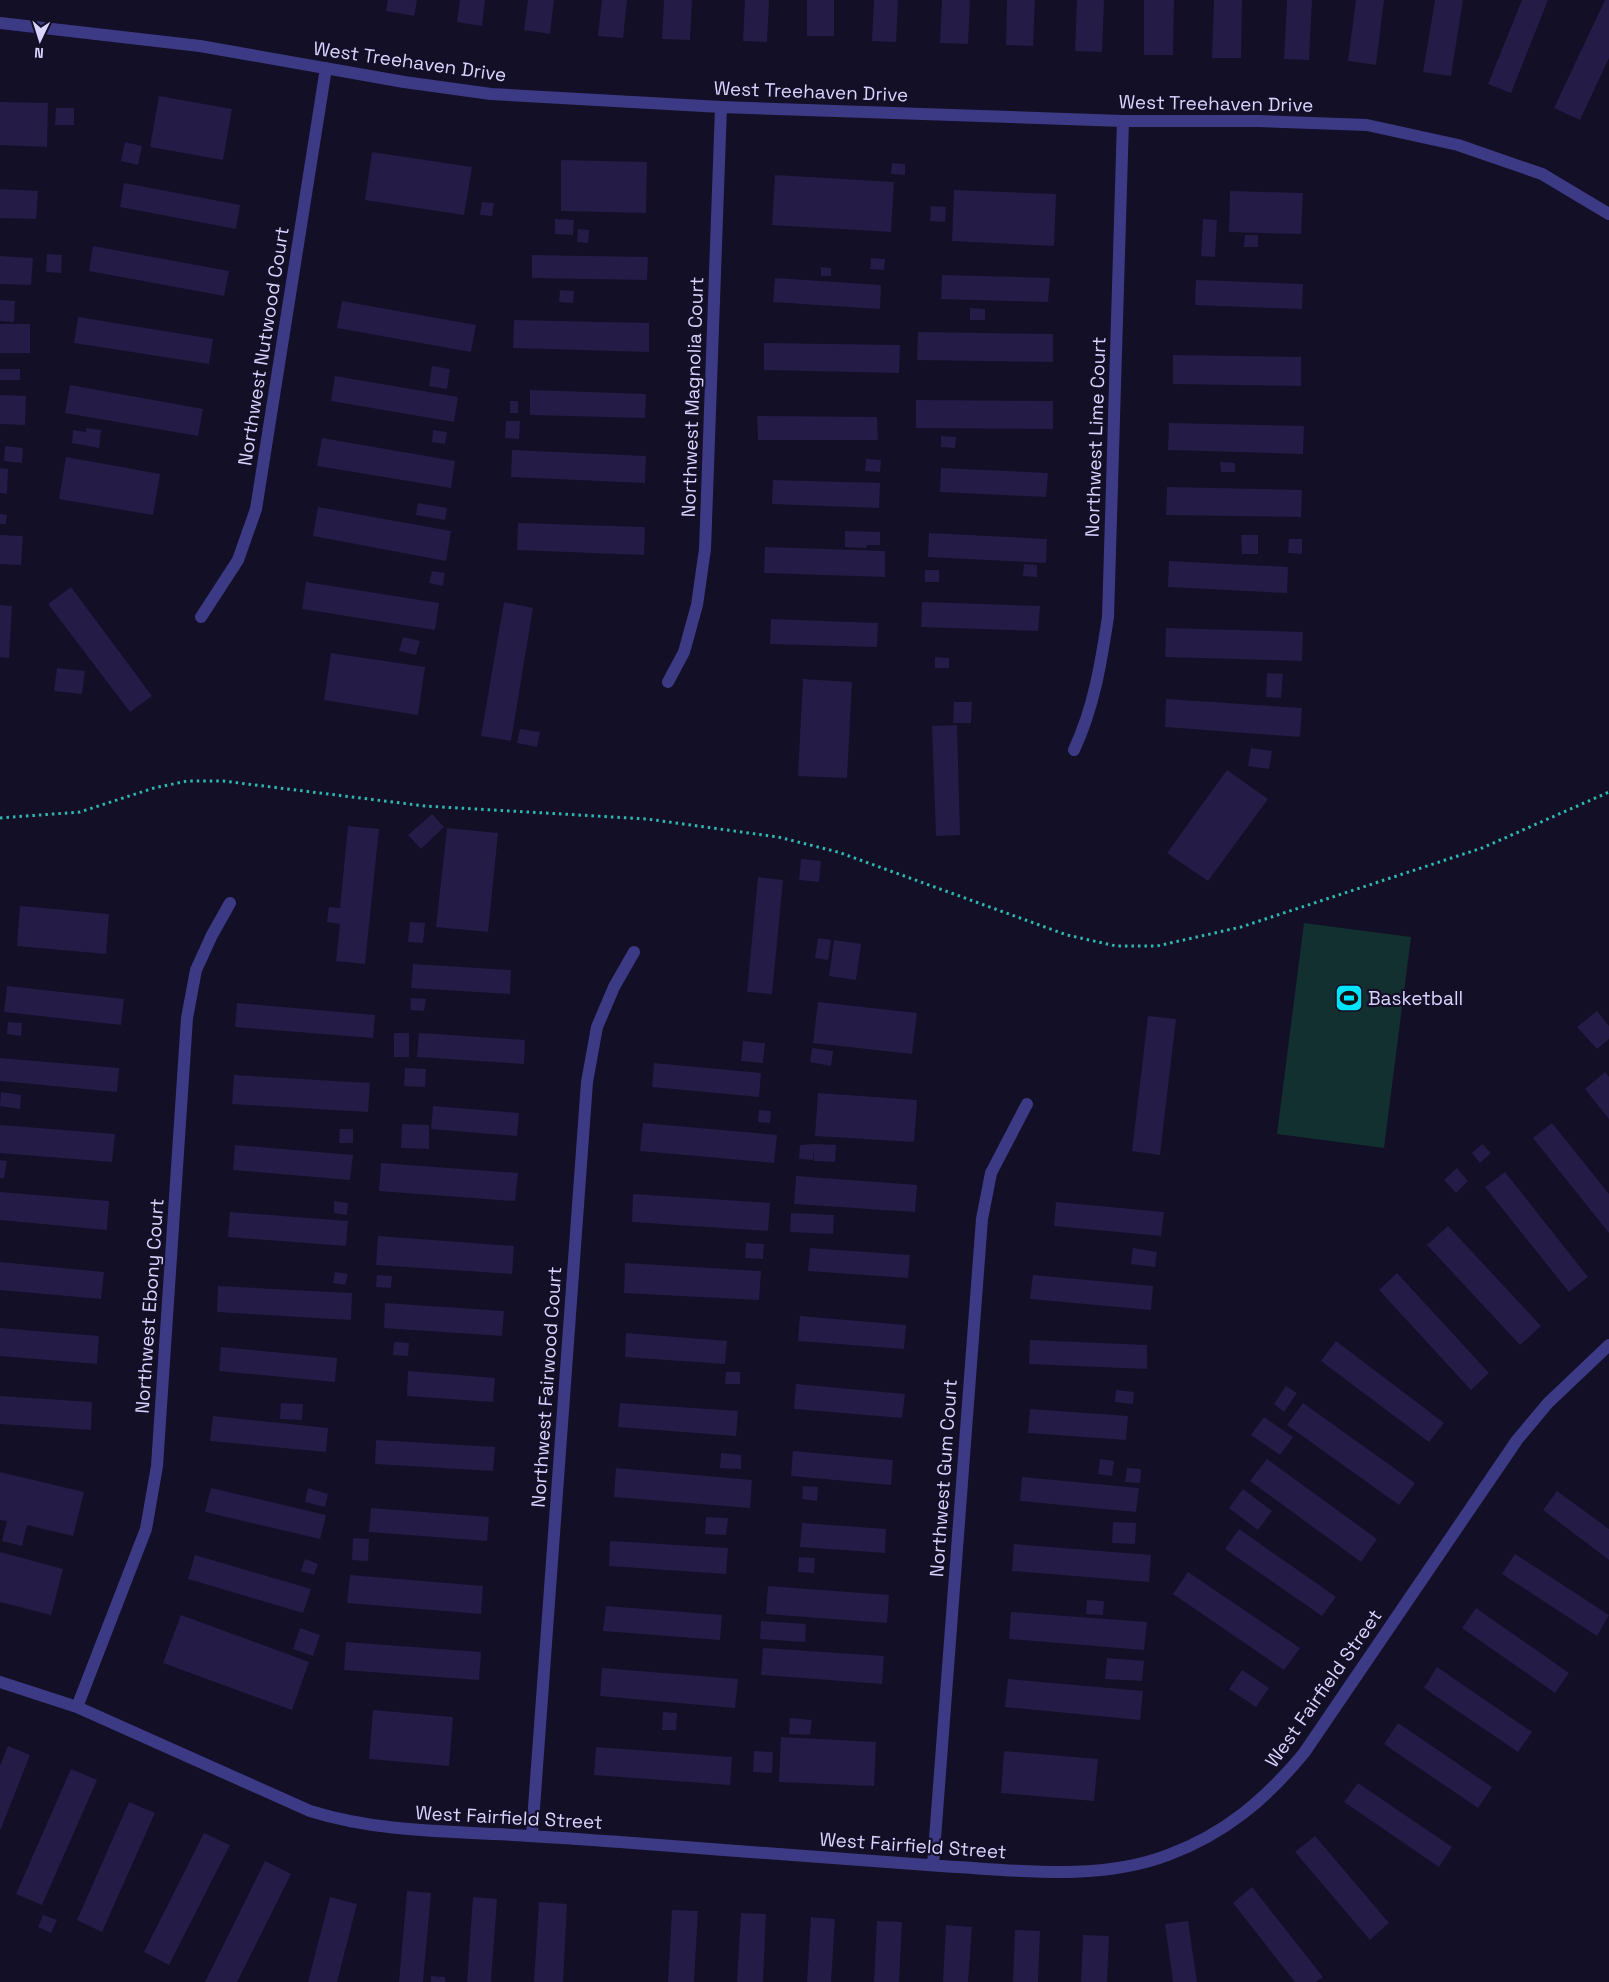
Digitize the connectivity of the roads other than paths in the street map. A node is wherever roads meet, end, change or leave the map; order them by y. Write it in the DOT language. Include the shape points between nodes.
graph roads {
  1 [pos="0,23"];
  2 [pos="326,68"];
  3 [pos="721,107"];
  4 [pos="1123,121"];
  5 [pos="1609,214"];
  6 [pos="201,617"];
  7 [pos="668,682"];
  8 [pos="1074,750"];
  9 [pos="230,902"];
  10 [pos="634,952"];
  11 [pos="1027,1104"];
  12 [pos="1609,1345"];
  13 [pos="0,1682"];
  14 [pos="77,1707"];
  15 [pos="532,1835"];
  16 [pos="933,1865"];
  1 -- 2 [label="lane, West Treehaven Drive" via="200,46"];
  2 -- 3 [label="lane, West Treehaven Drive" via="491,94"];
  2 -- 6 [label="lane, Northwest Nutwood Court" via="256,509 238,560"];
  3 -- 4 [label="lane, West Treehaven Drive"];
  3 -- 7 [label="lane, Northwest Magnolia Court" via="705,550 697,605 684,652"];
  4 -- 5 [label="lane, West Treehaven Drive" via="1367,125 1458,145 1542,174"];
  4 -- 8 [label="lane, Northwest Lime Court" via="1108,617 1099,677 1087,722"];
  9 -- 14 [label="lane, Northwest Ebony Court" via="196,970 187,1018 157,1466 146,1529"];
  10 -- 15 [label="lane, Northwest Fairwood Court" via="597,1027 586,1082"];
  11 -- 16 [label="lane, Northwest Gum Court" via="991,1173 982,1219"];
  12 -- 16 [label="lane, West Fairfield Street" via="1548,1403 1517,1440 1304,1753 1276,1786 1248,1811 1168,1856 1119,1867 1059,1873"];
  13 -- 14 [label="lane, West Fairfield Street"];
  14 -- 15 [label="lane, West Fairfield Street" via="310,1812 400,1830"];
  15 -- 16 [label="lane, West Fairfield Street"];
}
